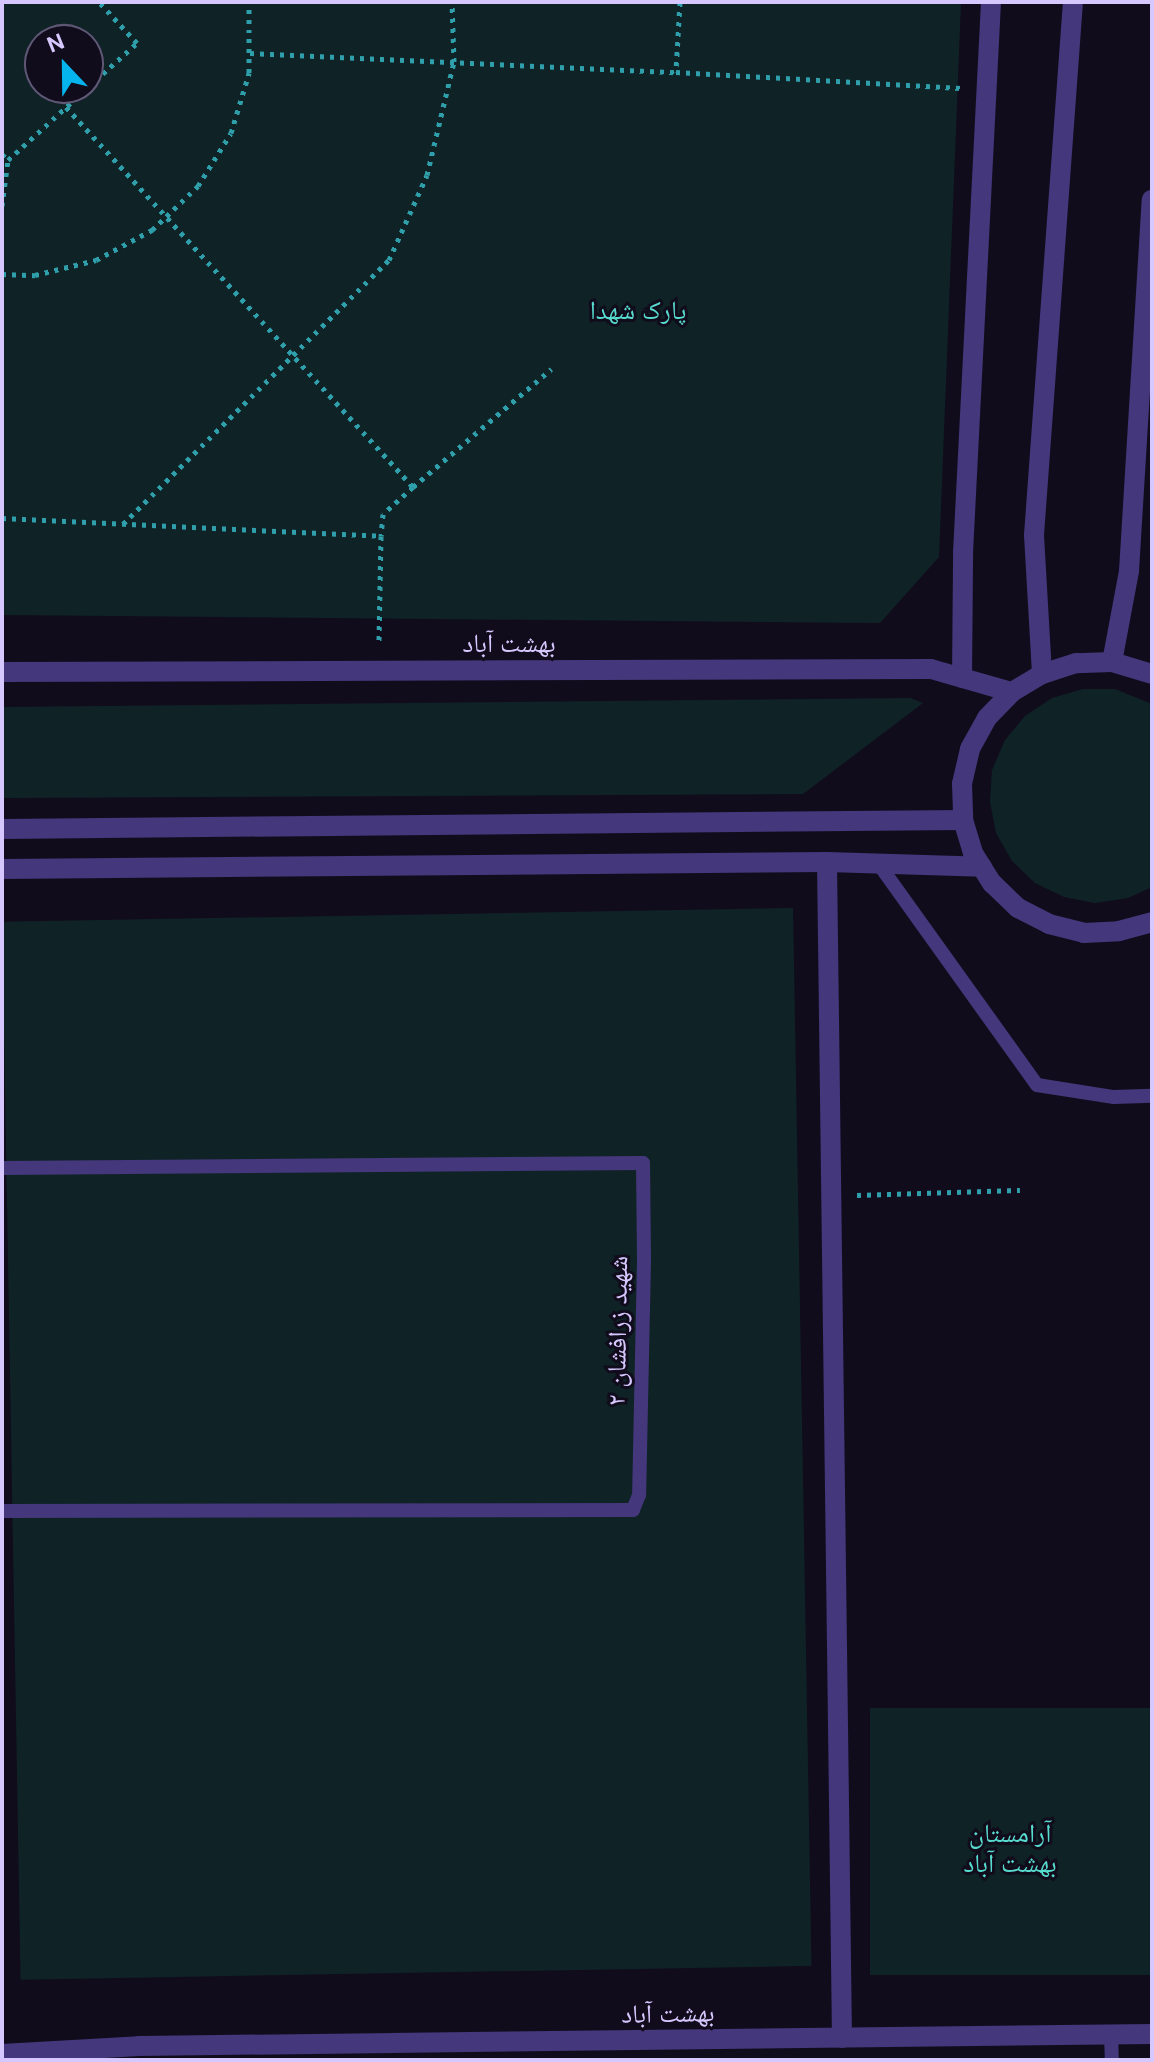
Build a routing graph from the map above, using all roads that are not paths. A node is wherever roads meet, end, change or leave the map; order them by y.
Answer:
1 (991, 2) edge
2 (1073, 2) edge
3 (1152, 200) edge
4 (1112, 662) junction
5 (2, 672) edge
6 (1042, 674) junction
7 (1152, 674) edge
8 (962, 678) junction
9 (1012, 692) junction
10 (963, 820) junction
11 (2, 829) edge
12 (827, 862) junction
13 (878, 863) junction
14 (982, 867) junction
15 (2, 869) edge
16 (1152, 922) edge
17 (1152, 1096) edge
18 (2, 1168) edge
19 (2, 1511) edge
20 (1152, 2034) edge
21 (1111, 2035) junction
22 (842, 2038) junction
23 (184, 2045) junction
24 (2, 2054) edge
25 (150, 2060) edge
26 (1112, 2060) edge

1 - 8 street
2 - 6 street
3 - 4 street
4 - 6 street
4 - 7 street
5 - 8 street, بهشت آباد
6 - 9 street
8 - 9 street, بهشت آباد
9 - 10 street
10 - 11 street
10 - 14 street
12 - 13 street
12 - 15 street
12 - 22 street
13 - 14 street
13 - 17 lane
14 - 16 street
18 - 19 lane, شهید زرافشان ۲
20 - 21 street, بهشت آباد
21 - 22 street, بهشت آباد
21 - 26 lane
22 - 23 street, بهشت آباد
23 - 24 street, بهشت آباد
23 - 25 street, بهشت آباد

